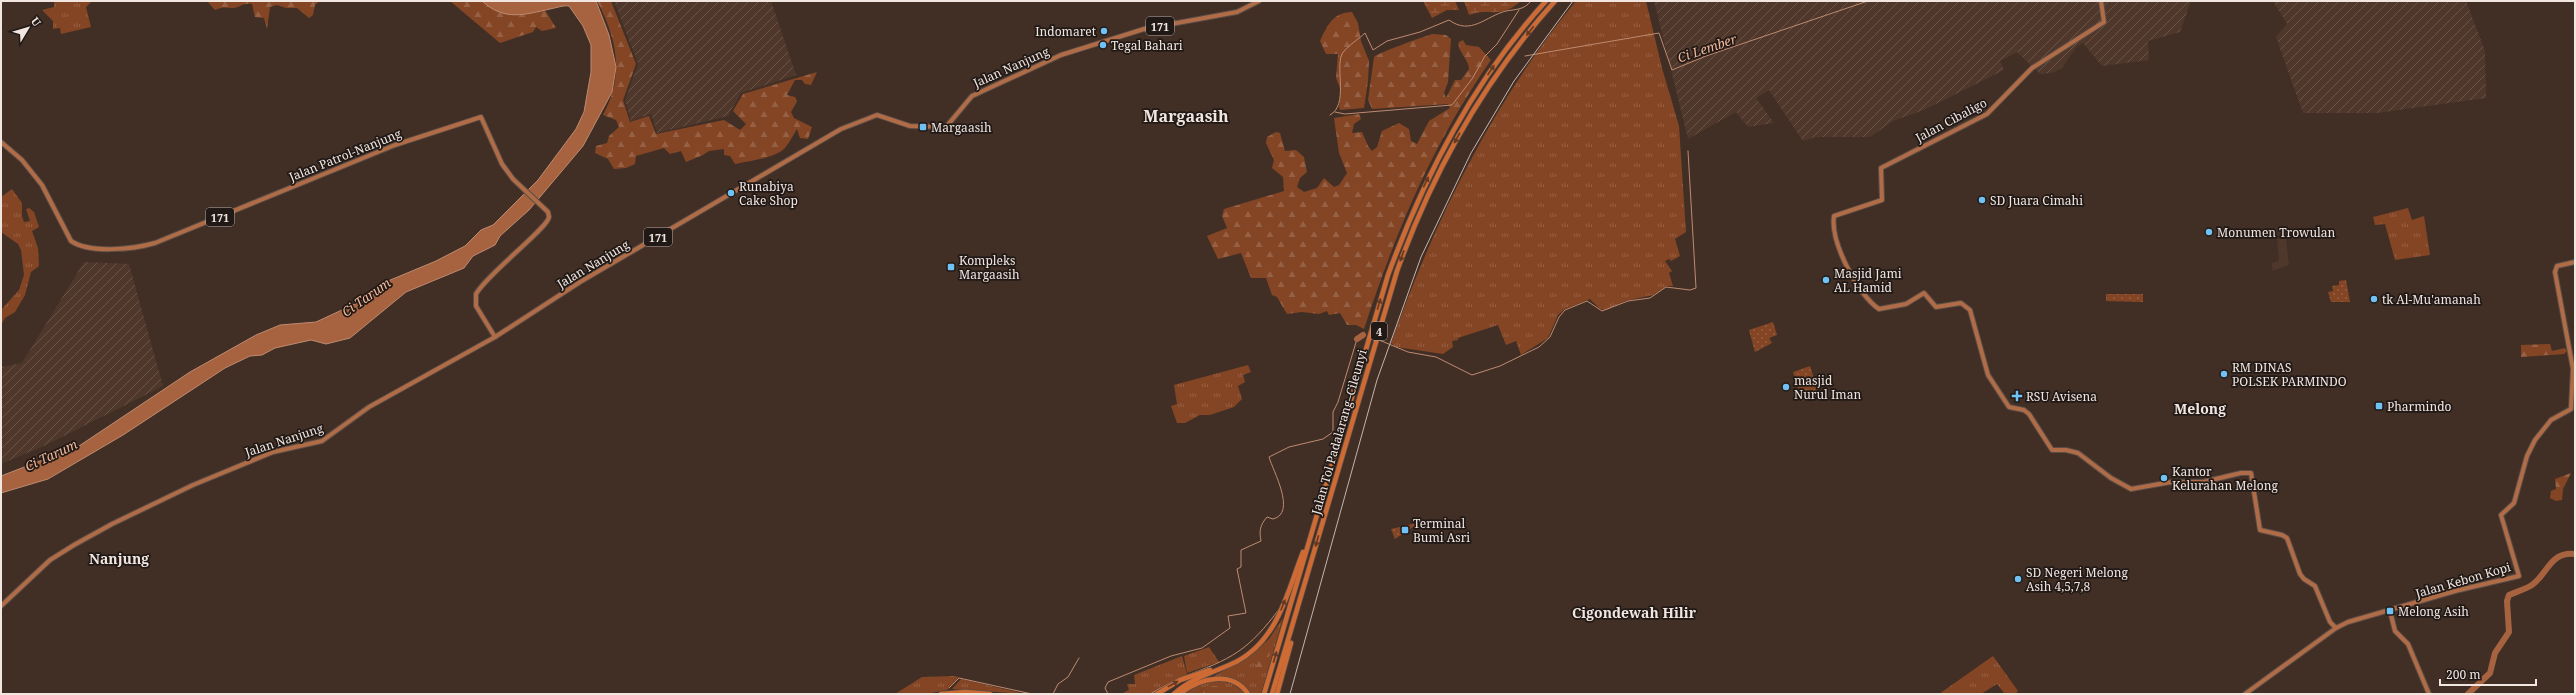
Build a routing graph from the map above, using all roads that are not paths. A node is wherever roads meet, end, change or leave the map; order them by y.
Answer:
1 (1260, 1) edge
2 (1546, 1) edge
3 (1555, 1) edge
4 (2101, 1) edge
5 (1, 142) edge
6 (2575, 262) edge
7 (495, 337) junction
8 (1312, 530) junction
9 (1303, 593) junction
10 (1, 606) edge
11 (2390, 611) junction
12 (2336, 628) junction
13 (1231, 664) junction
14 (941, 694) edge
15 (990, 694) edge
16 (1157, 694) edge
17 (1174, 694) edge
18 (1180, 694) edge
19 (1248, 694) edge
20 (1264, 694) edge
21 (1272, 694) edge
22 (1277, 694) edge
23 (2245, 694) edge
24 (2429, 694) edge

1 - 7 main road, Jalan Nanjung / 171
8 -> 2 highway, Jalan Tol Padalarang–Cileunyi / 4
3 -> 9 highway, Jalan Tol Padalarang–Cileunyi / 4
4 - 12 main road, Jalan Cibaligo
5 - 7 main road, Jalan Patrol-Nanjung / 171
6 - 11 main road, Jalan Kebon Kopi
7 - 10 main road, Jalan Nanjung / 171
13 -> 8 highway
20 -> 8 highway, Jalan Tol Padalarang–Cileunyi / 4
9 - 21 highway, Jalan Tol Padalarang–Cileunyi / 4
9 - 22 highway
11 - 12 main road
11 - 24 main road
12 - 23 main road
16 -> 13 highway
13 - 17 highway
14 - 15 highway
18 - 19 highway

